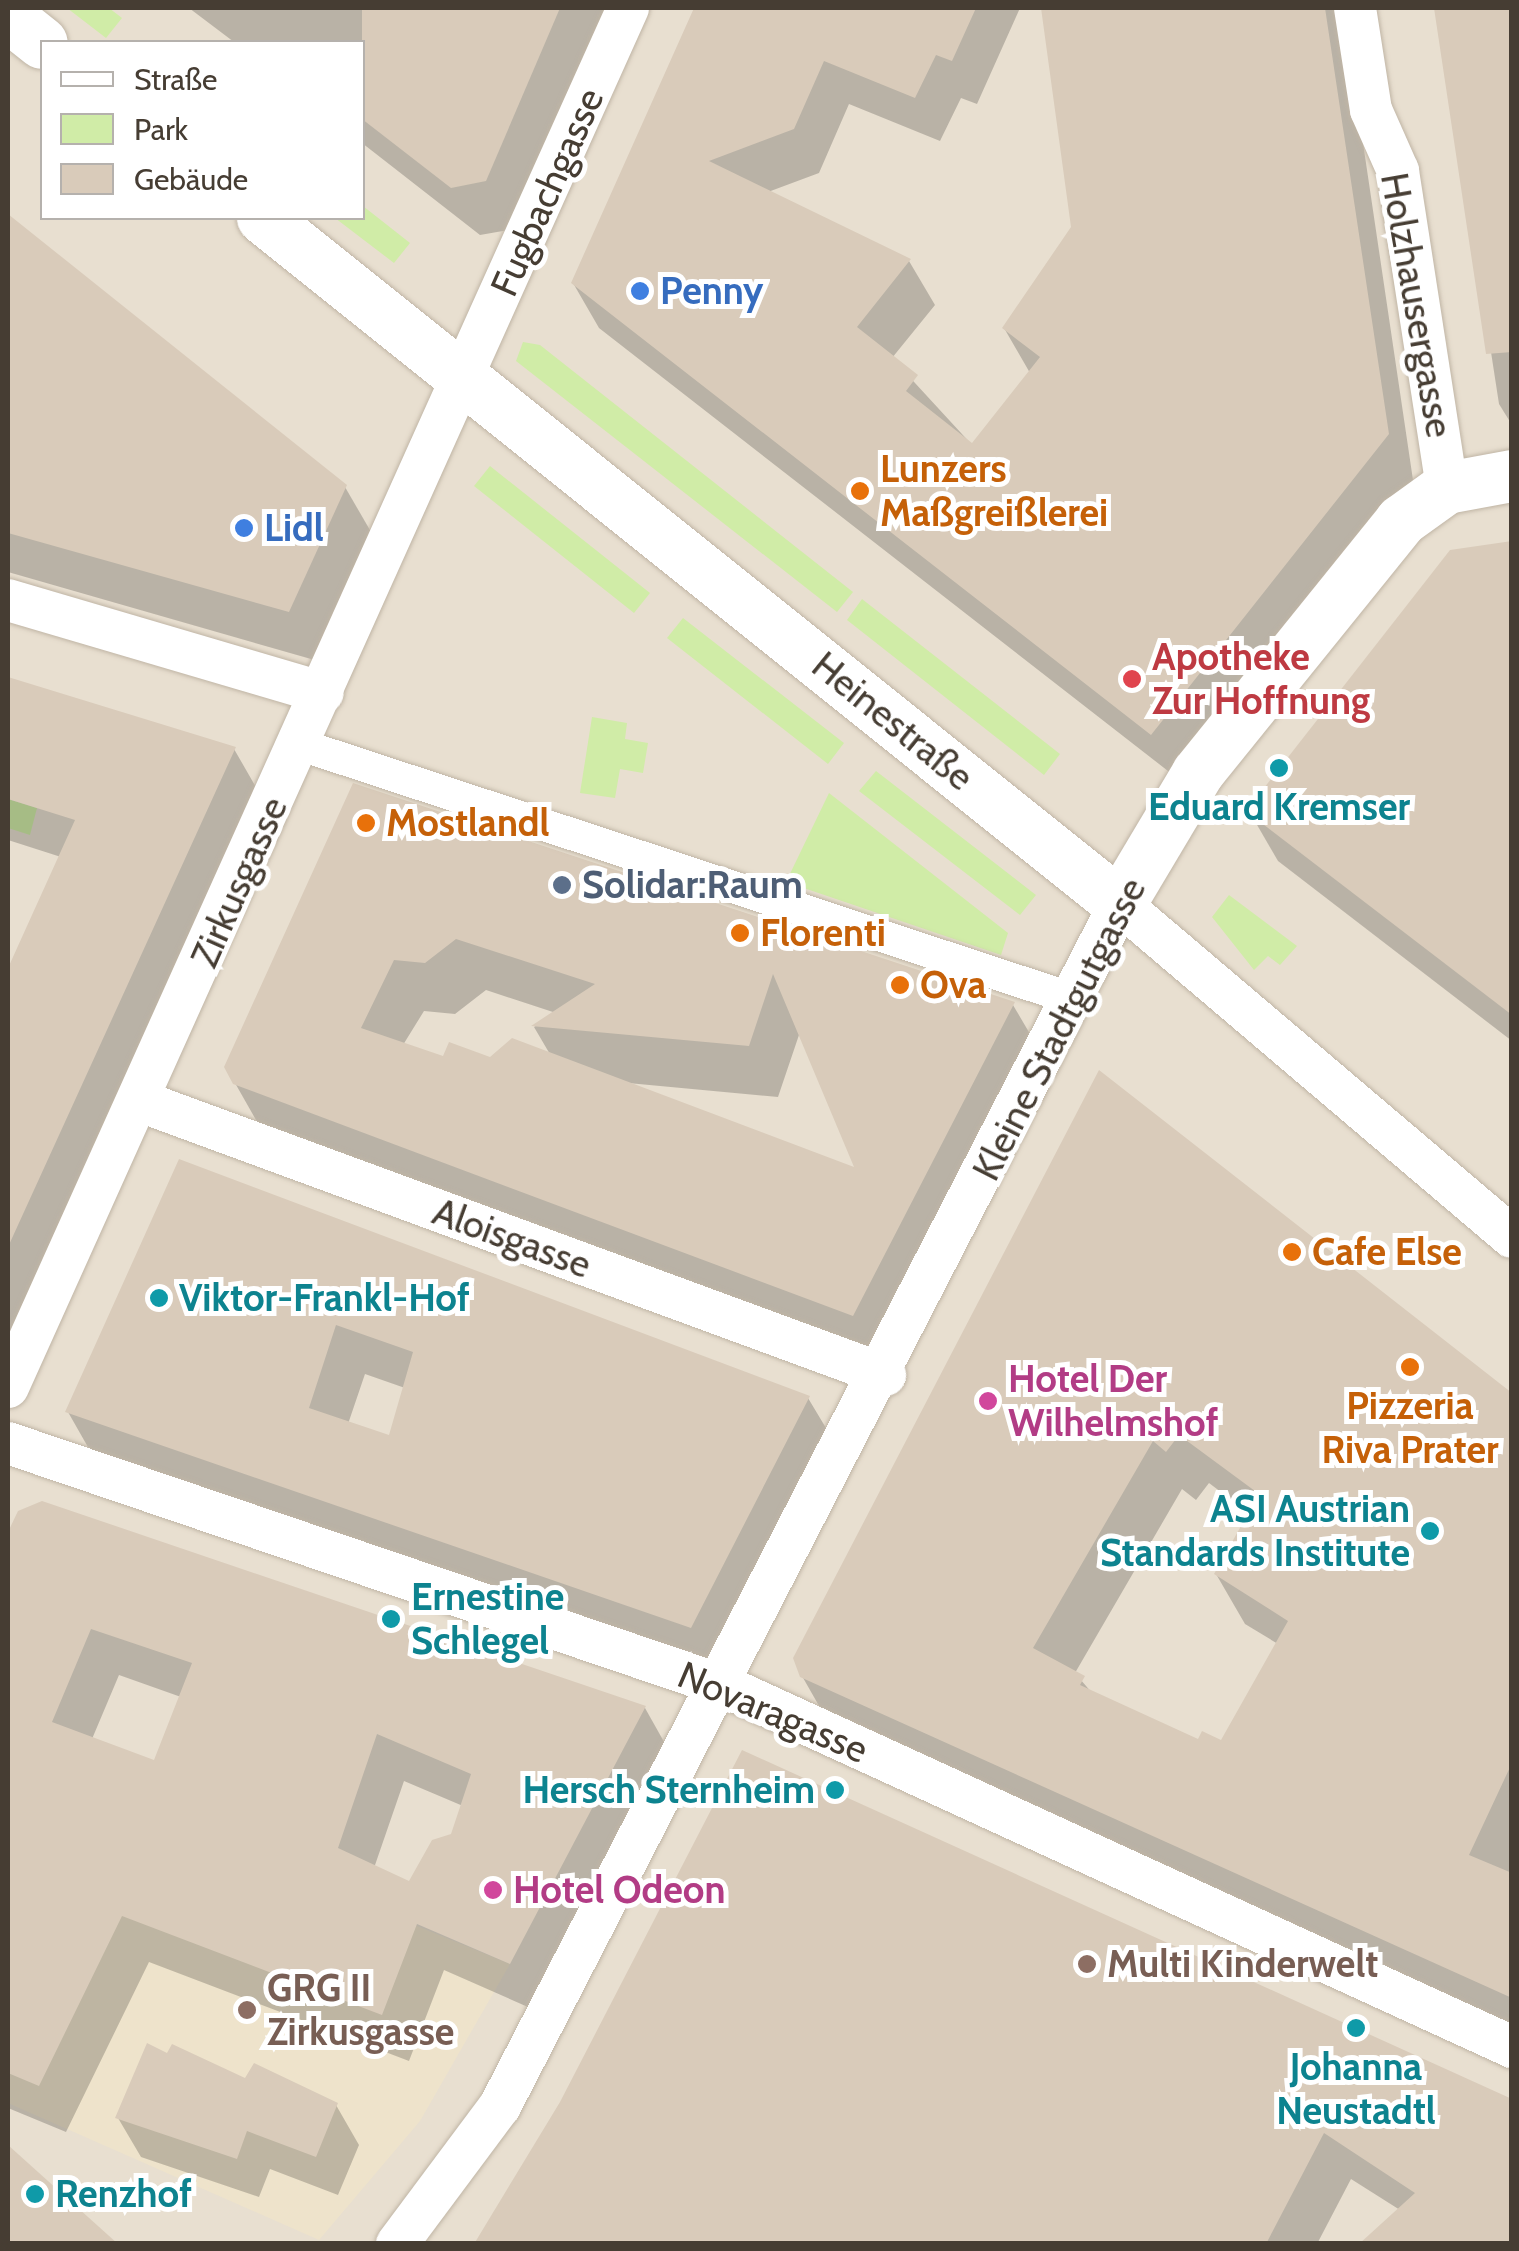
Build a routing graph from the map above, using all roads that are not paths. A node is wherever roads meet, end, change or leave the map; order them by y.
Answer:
1 (628, 8) edge
2 (1354, 8) edge
3 (8, 16) edge
4 (40, 41) edge
5 (266, 220) edge
6 (466, 376) junction
7 (1512, 476) edge
8 (1448, 488) junction
9 (8, 600) edge
10 (323, 694) junction
11 (301, 745) junction
12 (1120, 904) junction
13 (1073, 999) junction
14 (140, 1101) junction
15 (1512, 1237) edge
16 (885, 1375) junction
17 (8, 1386) edge
18 (8, 1443) edge
19 (724, 1686) junction
20 (1512, 2047) edge
21 (397, 2244) edge

1 - 6 street, Fugbachgasse
2 - 8 street, Holzhausergasse
3 - 4 street
5 - 6 street, Heinestraße
6 - 10 street, Zirkusgasse
6 - 12 street, Heinestraße
7 - 8 street, Kleine Stadtgutgasse
8 - 12 street, Kleine Stadtgutgasse
9 - 10 street
10 - 11 street, Zirkusgasse
11 - 13 street
11 - 14 street, Zirkusgasse
12 - 13 street, Kleine Stadtgutgasse
12 - 15 street, Heinestraße
13 - 16 street, Kleine Stadtgutgasse
14 - 16 street, Aloisgasse
14 - 17 street, Zirkusgasse
16 - 19 street, Kleine Stadtgutgasse
18 - 19 street, Novaragasse
19 - 20 street, Novaragasse
19 - 21 street, Kleine Stadtgutgasse

